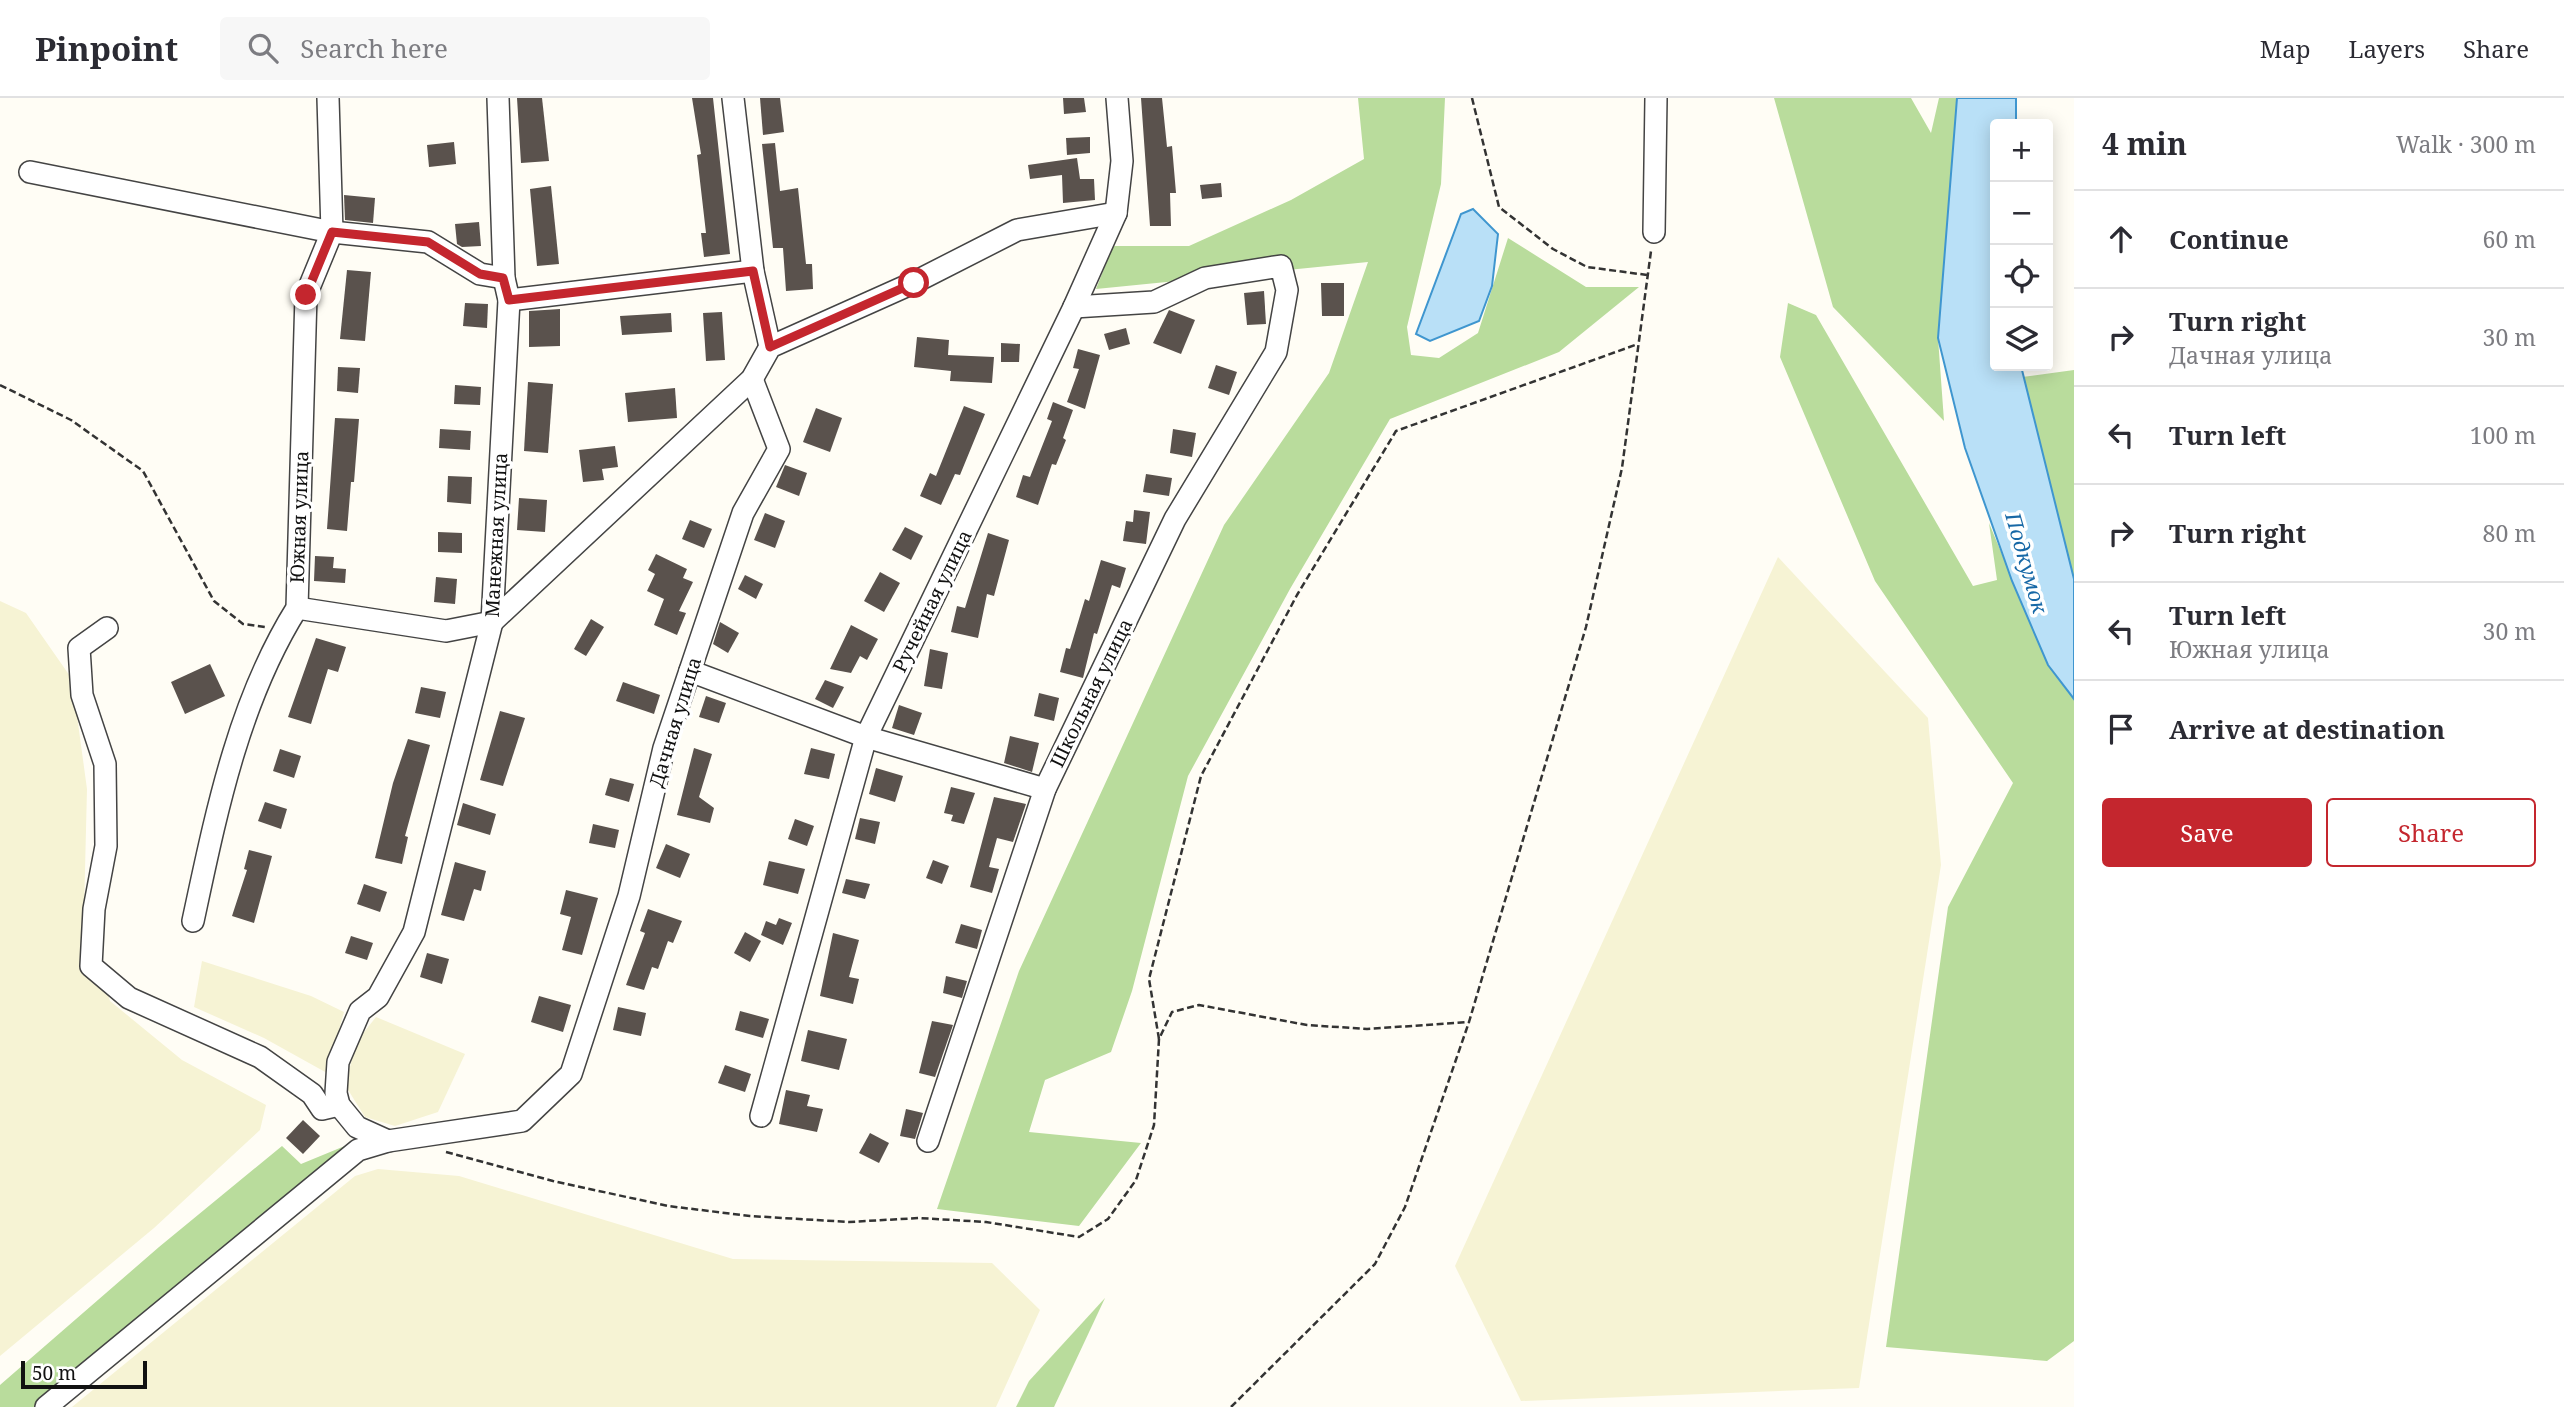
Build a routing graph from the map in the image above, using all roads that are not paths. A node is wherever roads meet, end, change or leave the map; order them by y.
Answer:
1 (328, 98) edge
2 (498, 98) edge
3 (733, 98) edge
4 (1117, 98) edge
5 (1656, 98) edge
6 (30, 172) dead end
7 (1116, 213) junction
8 (332, 232) junction
9 (1654, 232) road end
10 (753, 271) junction
11 (503, 278) junction
12 (509, 300) junction
13 (1074, 307) junction
14 (770, 347) junction
15 (752, 379) junction
16 (297, 608) junction
17 (492, 622) junction
18 (107, 628) dead end
19 (690, 671) junction
20 (866, 737) junction
21 (1045, 789) junction
22 (193, 921) dead end
23 (339, 1105) junction
24 (761, 1116) dead end
25 (388, 1141) junction
26 (928, 1141) dead end
27 (46, 1407) edge

1 - 8 street, Южная улица
2 - 11 street, Манежная улица
3 - 10 street
4 - 7 street, Ручейная улица
5 - 9 street
6 - 8 street
7 - 13 street, Ручейная улица
7 - 14 street
8 - 11 street
8 - 16 street, Южная улица
10 - 12 street
10 - 14 street
11 - 12 street, Манежная улица
12 - 17 street, Манежная улица
13 - 20 street, Ручейная улица
13 - 21 street, Школьная улица
14 - 15 street
15 - 17 street
15 - 19 street, Дачная улица
16 - 17 street
16 - 22 street, Южная улица
17 - 23 street, Манежная улица
18 - 23 street
19 - 20 street
19 - 25 street, Дачная улица
20 - 21 street
20 - 24 street, Ручейная улица
21 - 26 street, Школьная улица
23 - 25 street
25 - 27 street

